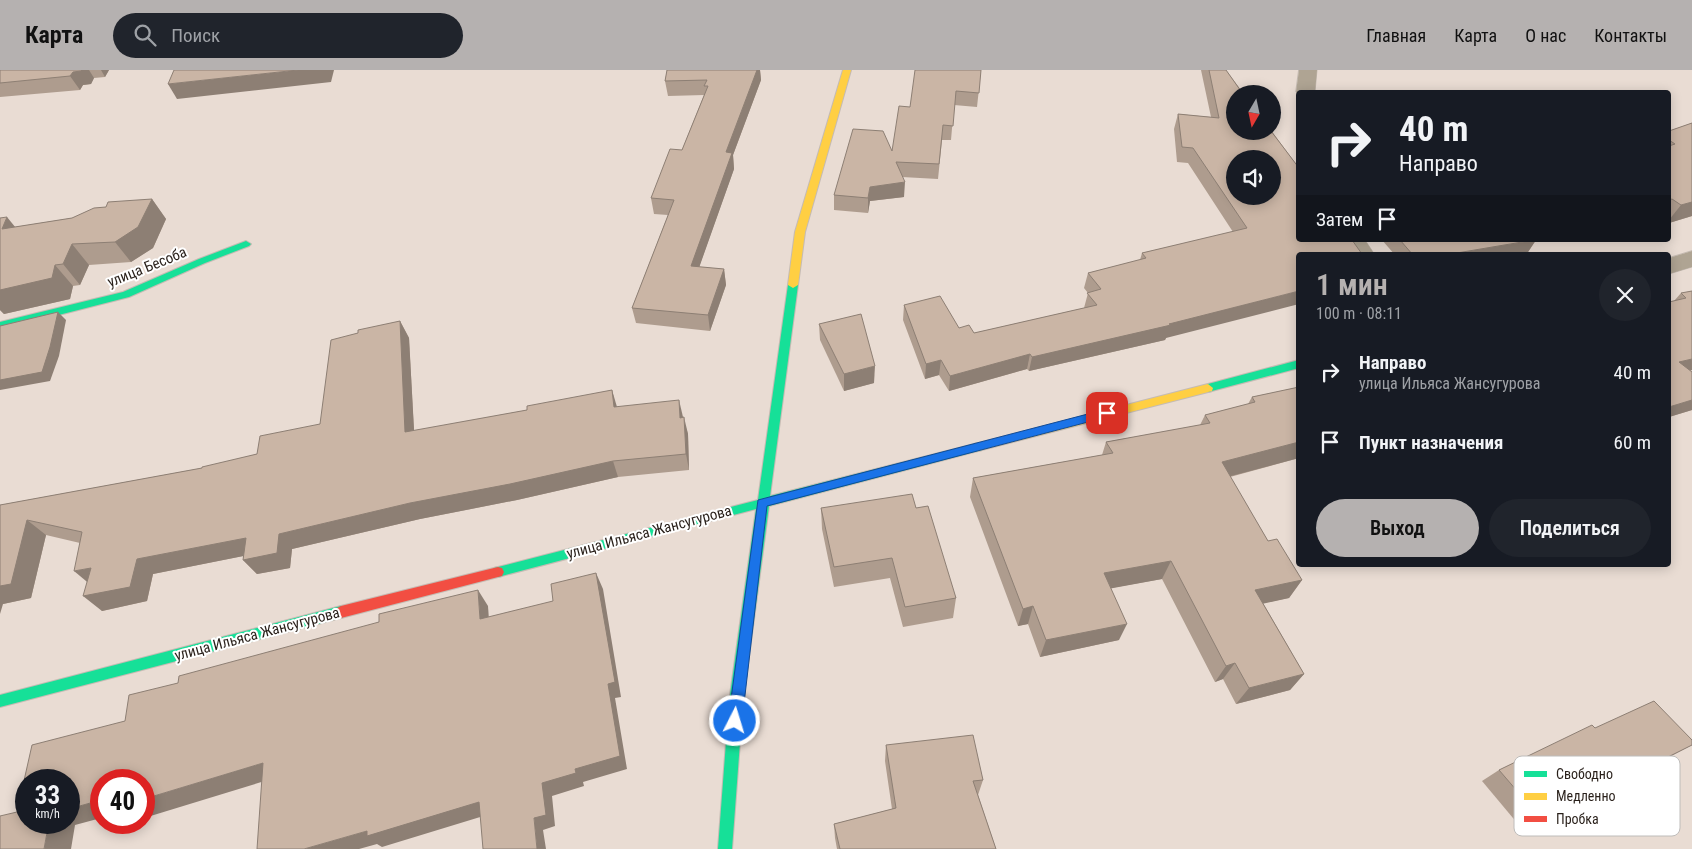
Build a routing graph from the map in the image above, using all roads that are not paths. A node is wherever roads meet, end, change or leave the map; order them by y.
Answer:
1 (847, 70) edge
2 (1308, 70) edge
3 (1306, 90) edge
4 (246, 244) dead end
5 (1692, 259) edge
6 (1671, 265) edge
7 (0, 326) edge
8 (1296, 365) edge
9 (762, 503) junction
10 (0, 701) edge
11 (725, 849) edge

1 - 9 street
2 - 3 street
4 - 7 street, улица Бесоба
5 - 6 street
8 - 9 street, улица Ильяса Жансугурова
9 - 10 street, улица Ильяса Жансугурова
9 - 11 street

